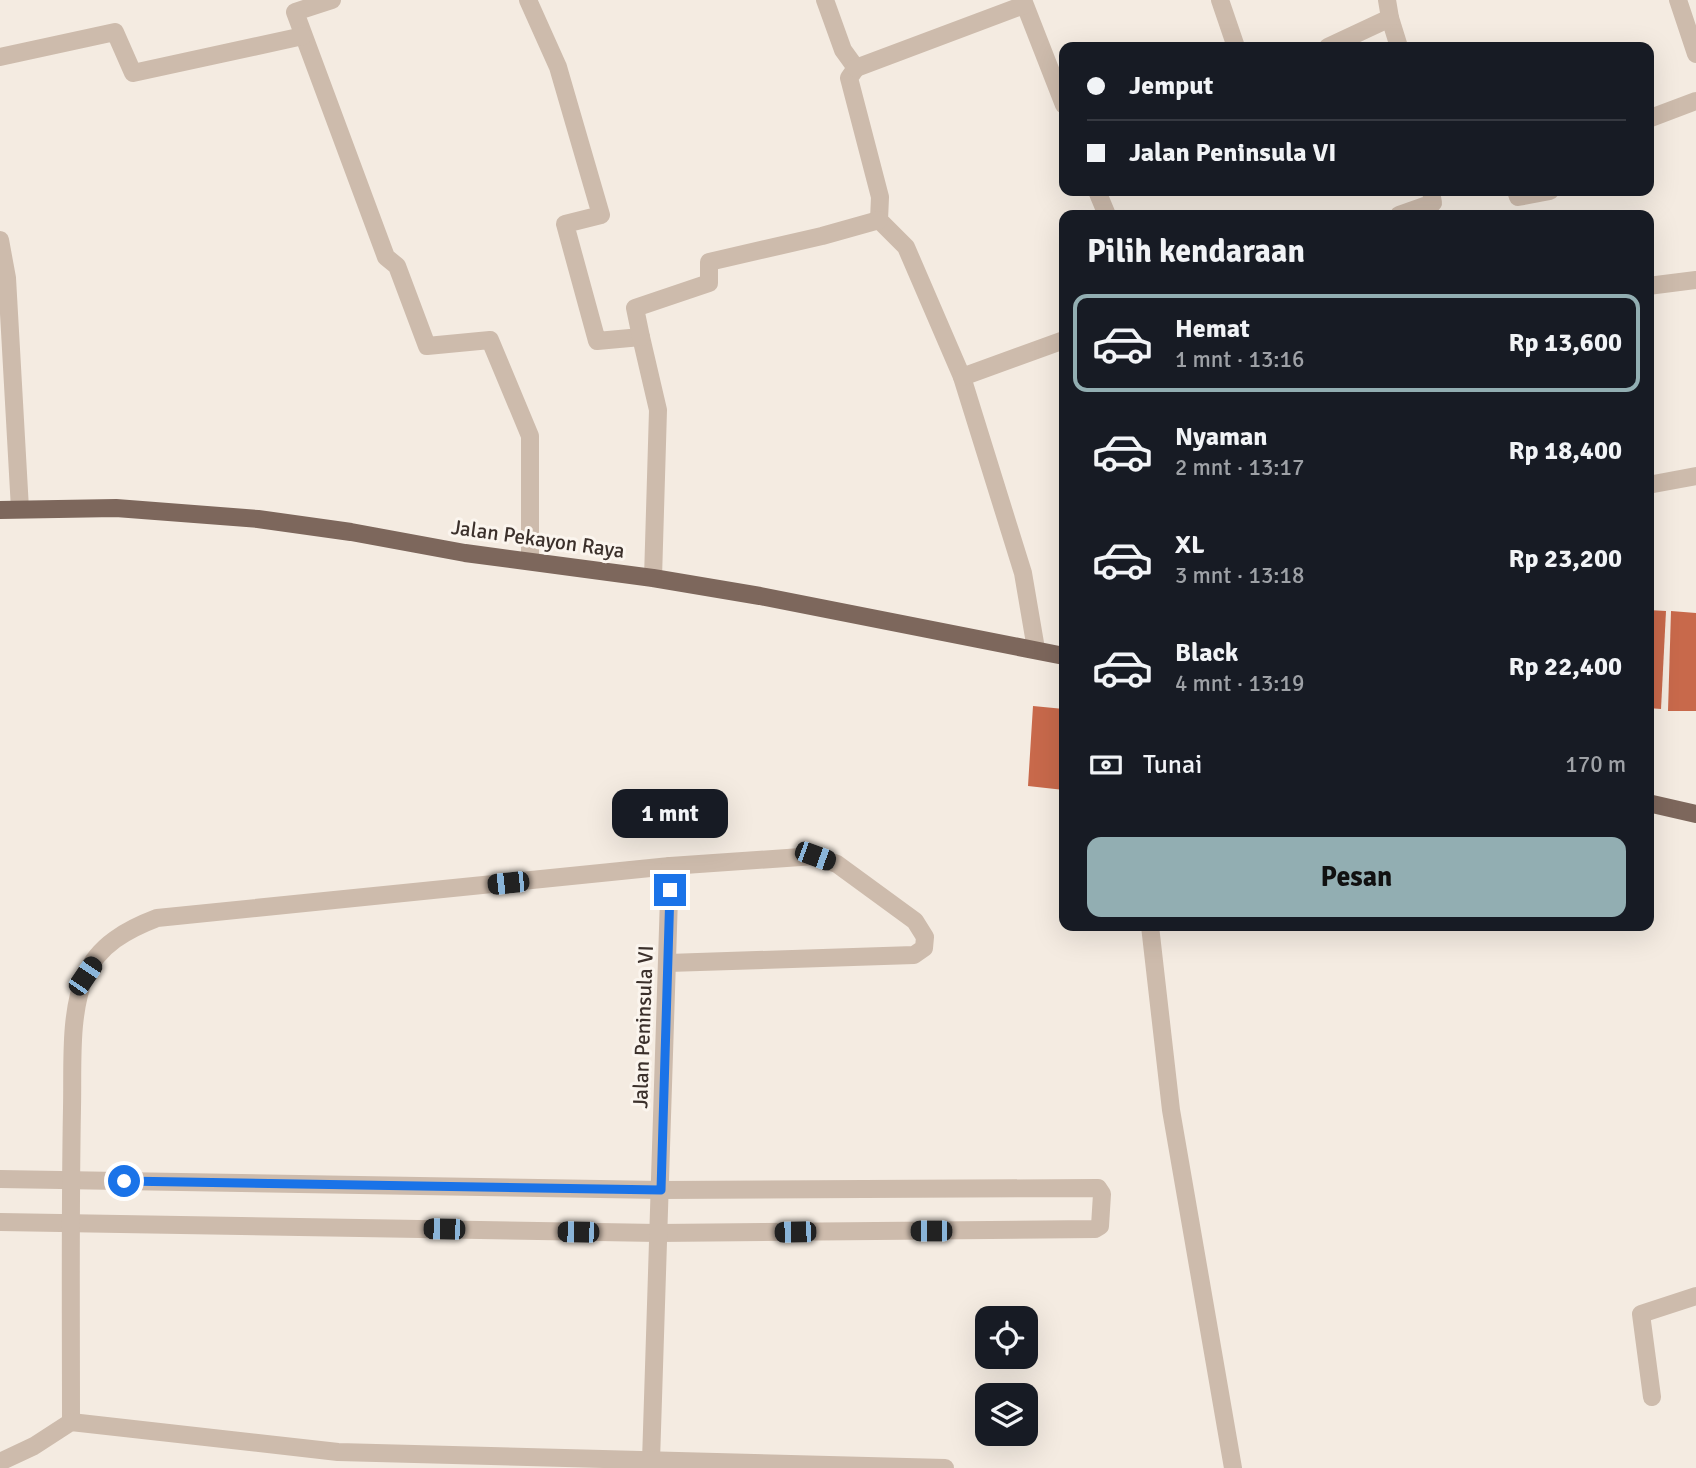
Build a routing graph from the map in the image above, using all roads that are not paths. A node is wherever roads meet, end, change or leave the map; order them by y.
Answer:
1 (332, 0) edge
2 (528, 0) edge
3 (825, 0) edge
4 (1220, 0) edge
5 (1387, 0) edge
6 (1678, 0) edge
7 (1024, 2) edge
8 (1390, 18) junction
9 (303, 36) junction
10 (1234, 42) edge
11 (1339, 42) edge
12 (1397, 42) edge
13 (1696, 54) edge
14 (0, 57) edge
15 (856, 68) junction
16 (1059, 92) edge
17 (1696, 101) edge
18 (1654, 117) edge
19 (1432, 197) edge
20 (1408, 210) edge
21 (879, 220) junction
22 (0, 240) edge
23 (1696, 280) edge
24 (1654, 285) edge
25 (641, 337) junction
26 (1059, 342) edge
27 (962, 377) junction
28 (1696, 476) edge
29 (1654, 484) edge
30 (20, 509) junction
31 (0, 510) edge
32 (530, 561) junction
33 (653, 578) junction
34 (1036, 649) junction
35 (1059, 655) edge
36 (1654, 804) edge
37 (1696, 814) edge
38 (670, 866) junction
39 (1151, 931) edge
40 (668, 963) junction
41 (0, 1179) edge
42 (71, 1180) junction
43 (661, 1190) junction
44 (0, 1222) edge
45 (70, 1223) junction
46 (658, 1233) junction
47 (1696, 1296) edge
48 (1652, 1397) dead end
49 (71, 1422) junction
50 (338, 1452) junction
51 (652, 1461) junction
52 (0, 1462) edge
53 (357, 1468) edge
54 (945, 1468) edge
55 (1233, 1468) edge

1 - 9 street
2 - 25 street
3 - 15 street
4 - 10 street
5 - 8 street
6 - 13 street
7 - 15 street
7 - 16 street
8 - 11 street
8 - 12 street
9 - 14 street
9 - 32 street
15 - 21 street
17 - 18 street
19 - 20 street
21 - 25 street
21 - 27 street
22 - 30 street
23 - 24 street
25 - 33 street
26 - 27 street
27 - 34 street
28 - 29 street
30 - 31 main road, Jalan Pekayon Raya
30 - 32 main road, Jalan Pekayon Raya
32 - 33 main road, Jalan Pekayon Raya
33 - 34 main road, Jalan Pekayon Raya
34 - 35 main road, Jalan Pekayon Raya
36 - 37 main road
38 - 40 street, Jalan Peninsula VI
38 - 40 street
38 - 42 street
39 - 55 street
40 - 43 street, Jalan Peninsula VI
41 - 42 street
42 - 43 street
42 - 45 street
43 - 46 street, Jalan Peninsula VI
43 - 46 street
44 - 45 street
45 - 46 street
45 - 49 street
46 - 51 street, Jalan Peninsula VI
47 - 48 street
49 - 50 street
49 - 52 street
50 - 51 street
50 - 53 street
51 - 54 street

